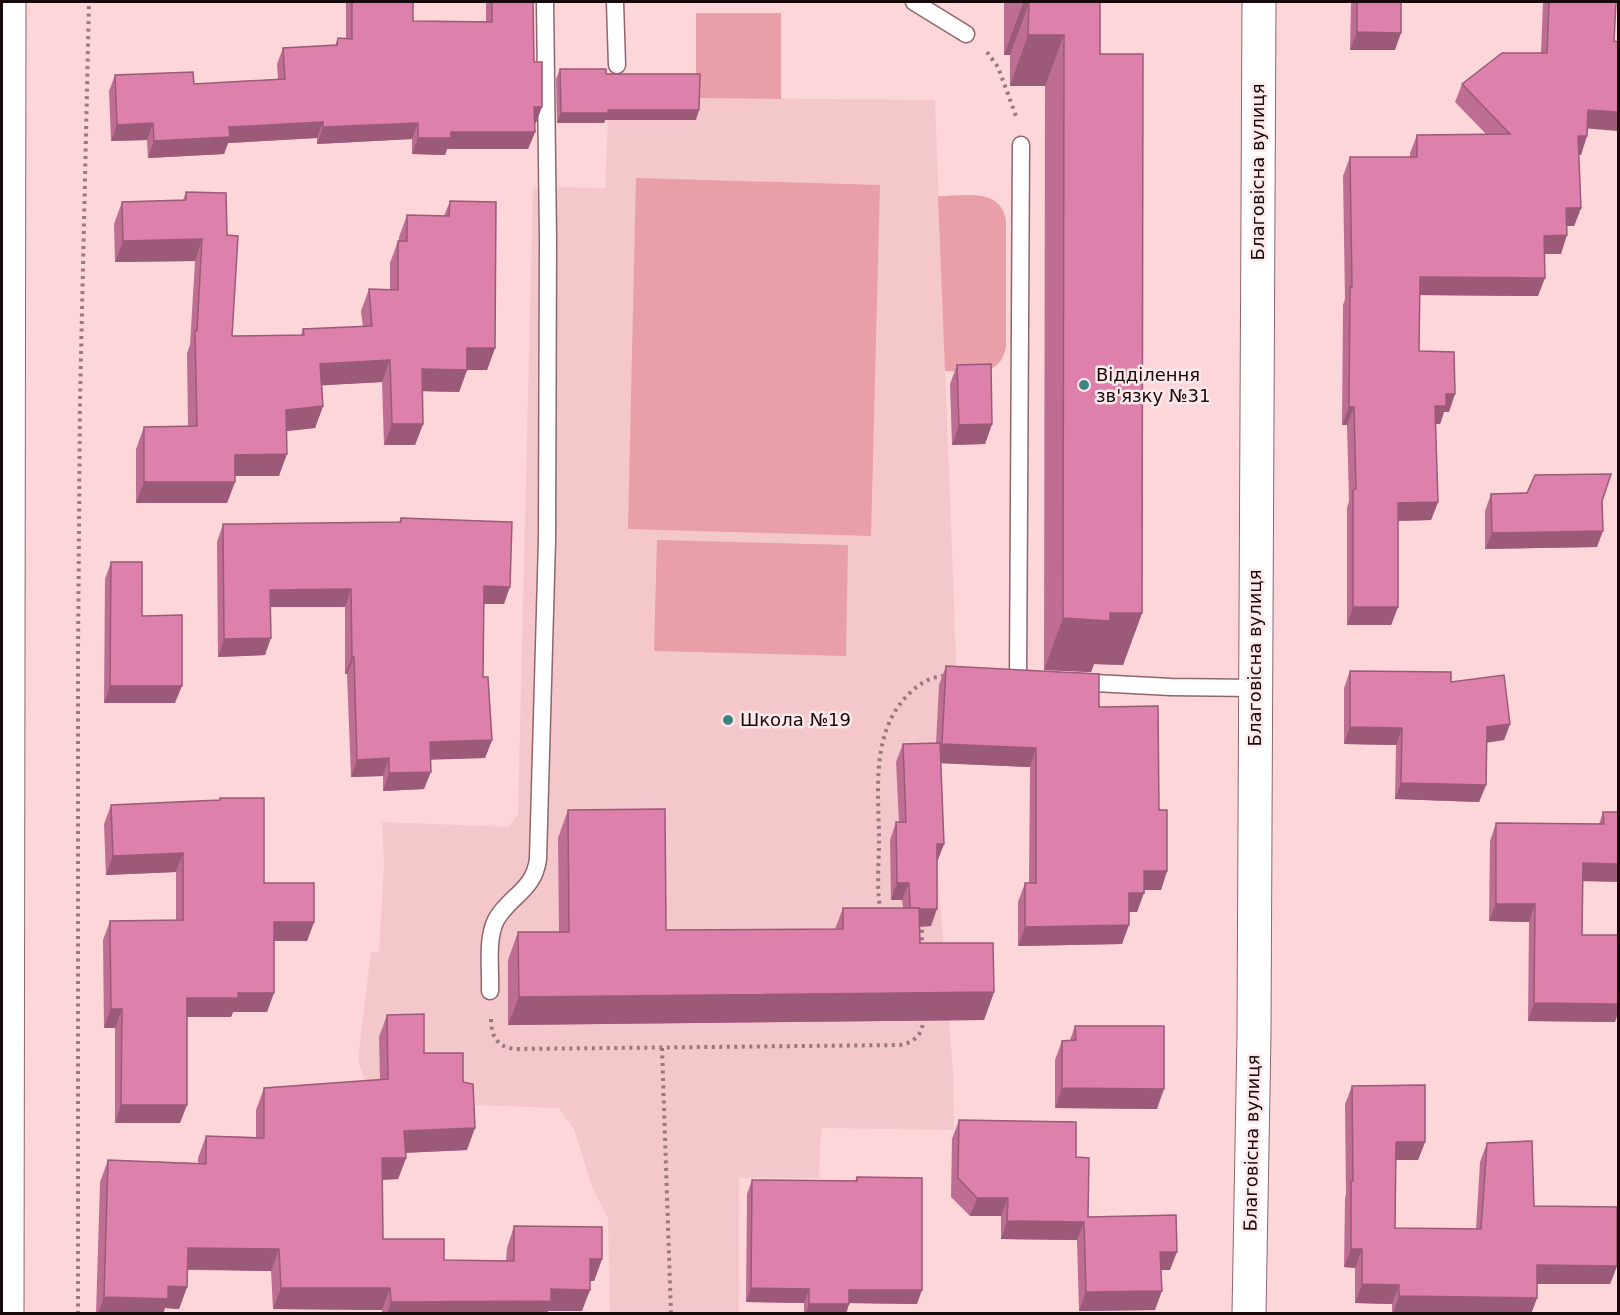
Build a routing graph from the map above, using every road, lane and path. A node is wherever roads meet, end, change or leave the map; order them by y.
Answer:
1 (9, 2) edge
2 (89, 2) edge
3 (544, 2) edge
4 (615, 2) edge
5 (914, 2) edge
6 (1259, 2) edge
7 (966, 34) joint
8 (617, 64) dead end
9 (1021, 145) joint
10 (949, 676) edge
11 (1255, 688) junction
12 (883, 915) edge
13 (915, 919) edge
14 (922, 953) edge
15 (490, 991) joint
16 (923, 1010) edge
17 (662, 1048) junction
18 (6, 1314) edge
19 (78, 1314) edge
20 (671, 1314) edge
21 (1249, 1314) edge

1 - 18 main road
2 - 19 path
3 - 15 lane
4 - 8 lane
5 - 7 lane
6 - 11 main road, Благовісна вулиця
7 - 9 path
9 - 11 lane
10 - 12 path
11 - 21 main road, Благовісна вулиця
13 - 14 path
15 - 17 path
16 - 17 path
17 - 20 path

